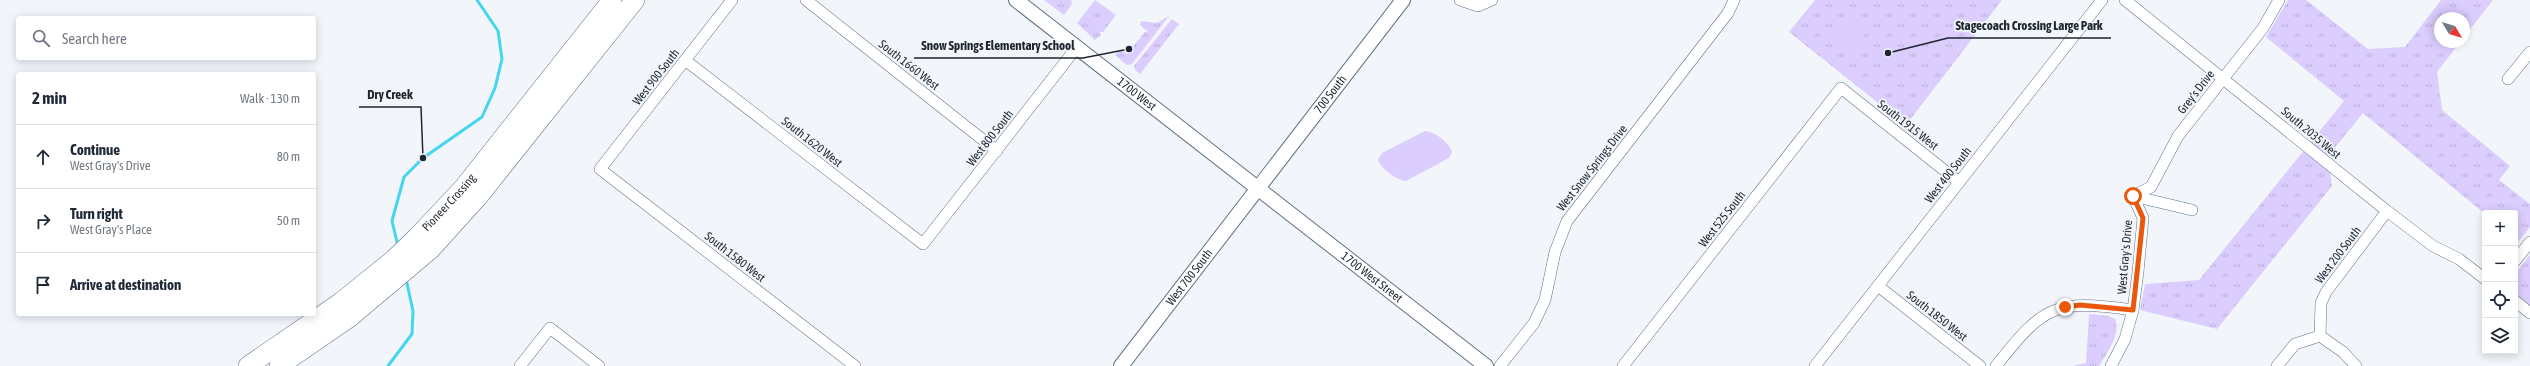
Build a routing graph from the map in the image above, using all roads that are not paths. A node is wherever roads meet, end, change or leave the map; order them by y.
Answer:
1 (612, 0) edge
2 (635, 0) edge
3 (732, 0) edge
4 (806, 0) edge
5 (1016, 0) edge
6 (1403, 0) edge
7 (1460, 0) edge
8 (1492, 0) edge
9 (1734, 0) edge
10 (2102, 0) edge
11 (2125, 0) edge
12 (2279, 0) edge
13 (1077, 47) junction
14 (2530, 52) edge
15 (685, 60) junction
16 (2224, 78) junction
17 (2508, 79) dead end
18 (1841, 88) joint
19 (997, 151) junction
20 (600, 169) joint
21 (1959, 182) junction
22 (1258, 188) junction
23 (2133, 196) junction
24 (2192, 210) dead end
25 (2387, 211) junction
26 (2530, 242) edge
27 (924, 244) joint
28 (2518, 257) edge
29 (403, 263) junction
30 (2482, 276) edge
31 (1878, 286) junction
32 (2518, 303) edge
33 (2133, 310) junction
34 (2530, 313) edge
35 (2320, 336) junction
36 (248, 366) edge
37 (279, 366) edge
38 (520, 366) edge
39 (599, 366) edge
40 (855, 366) edge
41 (1121, 366) edge
42 (1486, 366) edge
43 (1500, 366) edge
44 (1623, 366) edge
45 (1815, 366) edge
46 (1980, 366) edge
47 (1996, 366) edge
48 (2111, 366) edge
49 (2277, 366) edge
50 (2356, 366) edge

1 - 29 highway, Pioneer Crossing
2 - 29 highway, Pioneer Crossing
3 - 15 street, West 900 South
4 - 19 street, South 1660 West
5 - 13 street, 1700 West
6 - 22 street, 700 South
7 - 8 street
9 - 43 street, West Snow Springs Drive
10 - 21 street, West 400 South
11 - 16 street, South 2035 West
12 - 16 street, Grey's Drive
13 - 19 street, West 800 South
13 - 22 street, 1700 West
14 - 17 street
15 - 20 street, West 900 South
15 - 27 street, South 1620 West
16 - 23 street, Grey's Drive
16 - 25 street, South 2035 West
18 - 21 street, South 1915 West
18 - 44 street, West 525 South
19 - 27 street, West 800 South
20 - 40 street, South 1580 West
21 - 31 street, West 400 South
22 - 41 street, West 700 South
22 - 42 street, 1700 West Street
23 - 24 street
23 - 33 street, West Gray's Drive
25 - 30 street, South 2035 West
25 - 35 street, West 200 South
26 - 28 street
29 - 36 highway, Pioneer Crossing
29 - 37 highway, Pioneer Crossing
31 - 45 street, West 400 South
31 - 46 street, South 1850 West
32 - 34 street
33 - 47 street
33 - 48 street, West Gray's Drive
35 - 49 street
35 - 50 street
38 - 39 street

